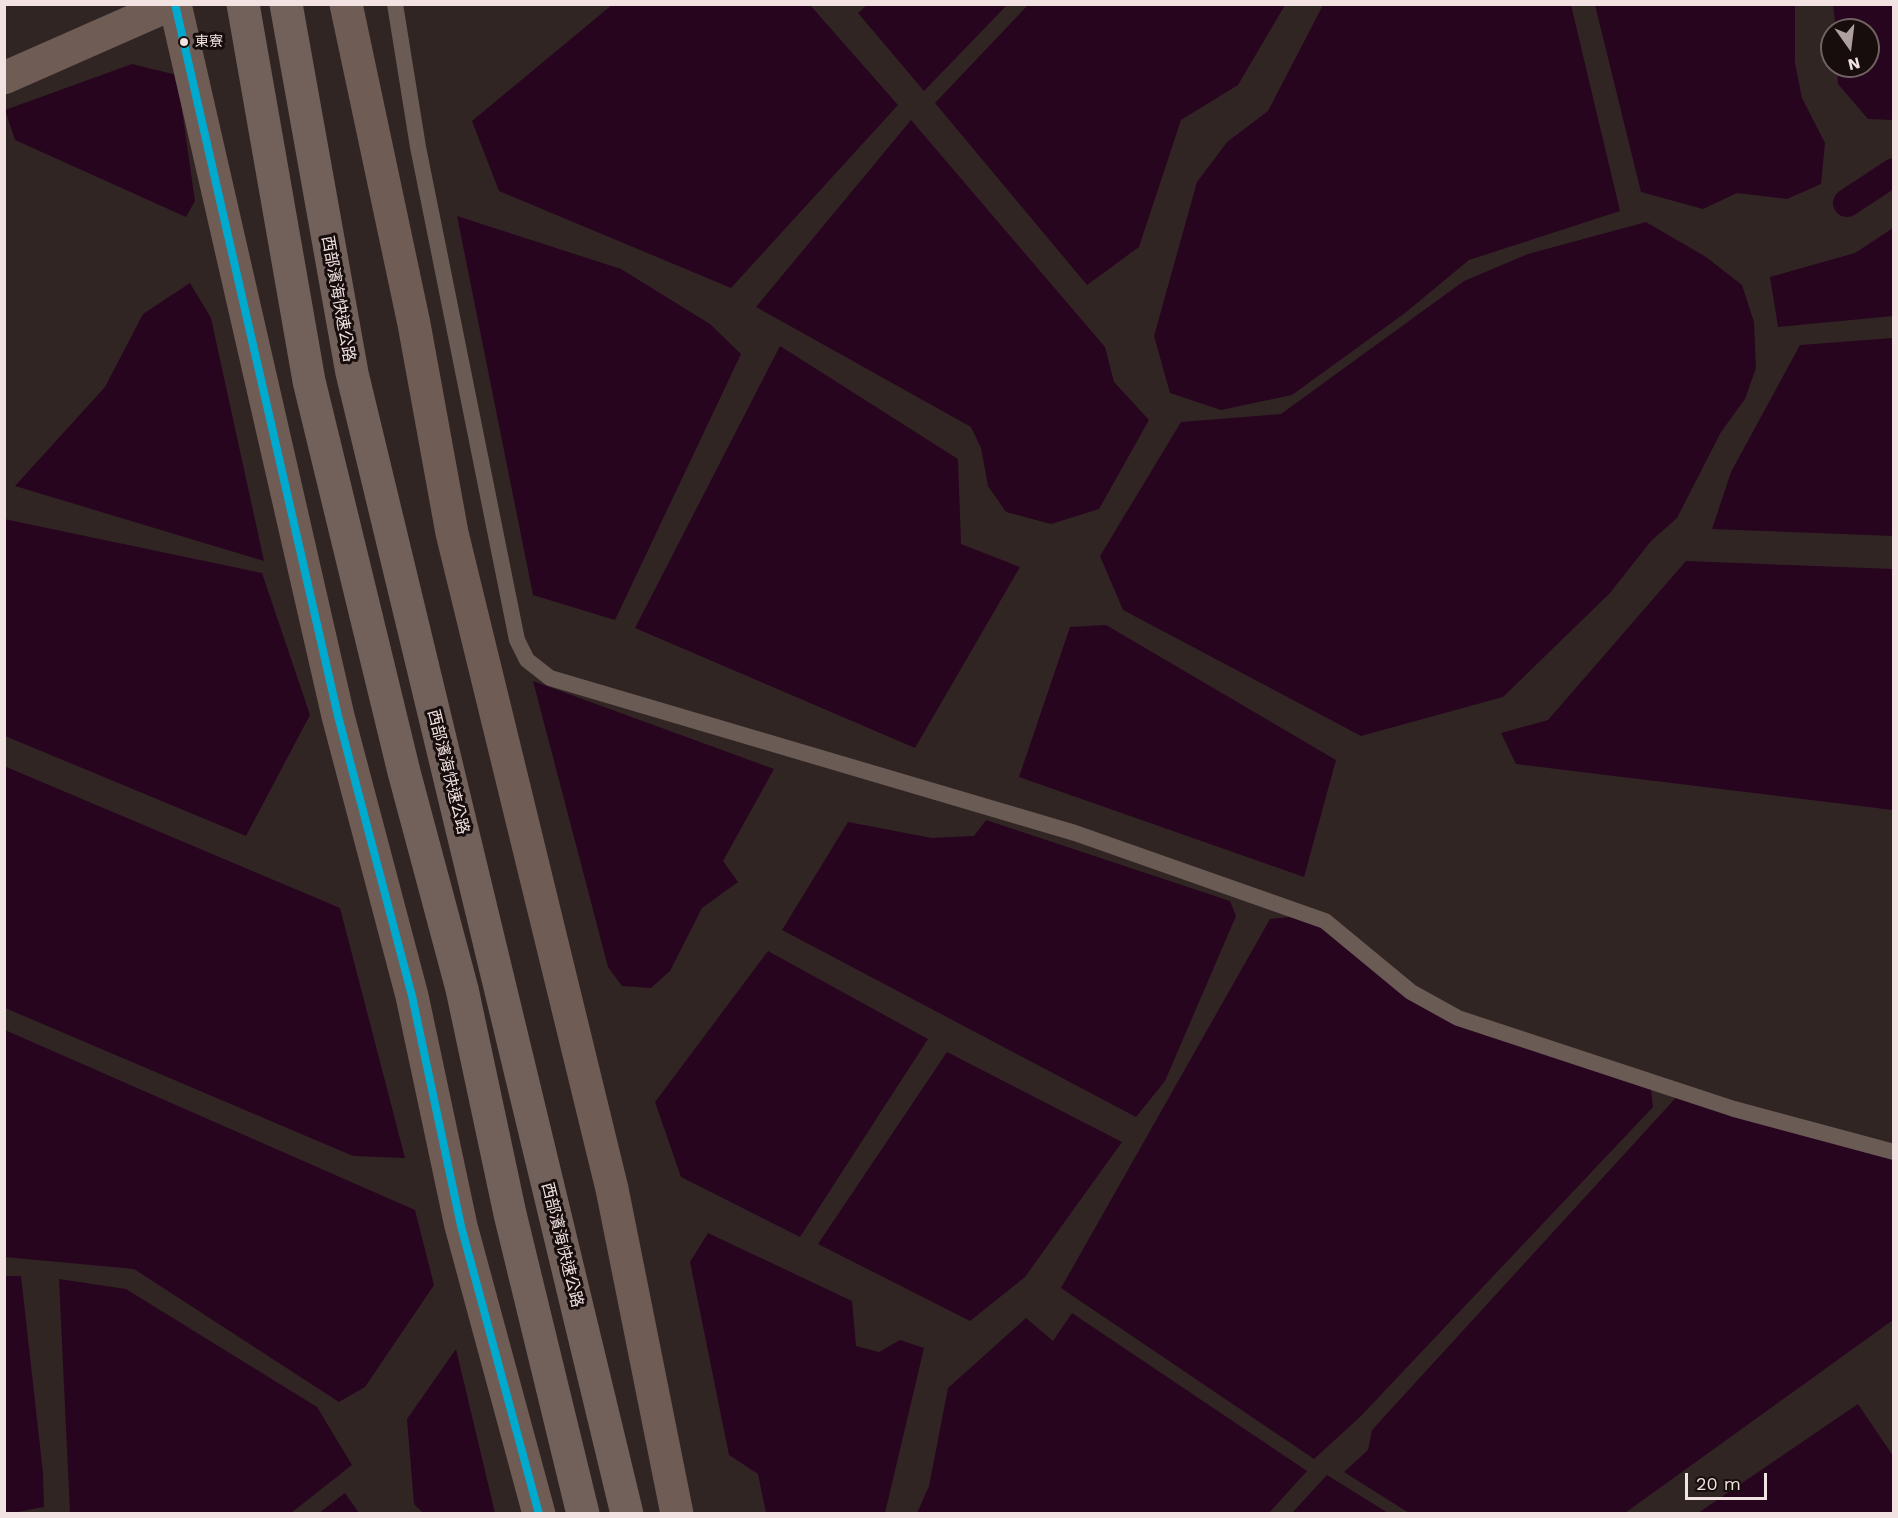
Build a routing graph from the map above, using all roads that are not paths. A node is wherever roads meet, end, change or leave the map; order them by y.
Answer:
1 (173, 4) edge
2 (346, 4) edge
3 (395, 4) edge
4 (287, 16) edge
5 (245, 19) edge
6 (4, 78) edge
7 (1893, 1152) edge
8 (539, 1514) edge
9 (583, 1514) edge
10 (627, 1514) edge
11 (677, 1514) edge

1 - 6 street
1 - 8 street
2 - 11 street
3 - 7 lane
4 - 10 highway, 西部濱海快速公路
5 - 9 highway

